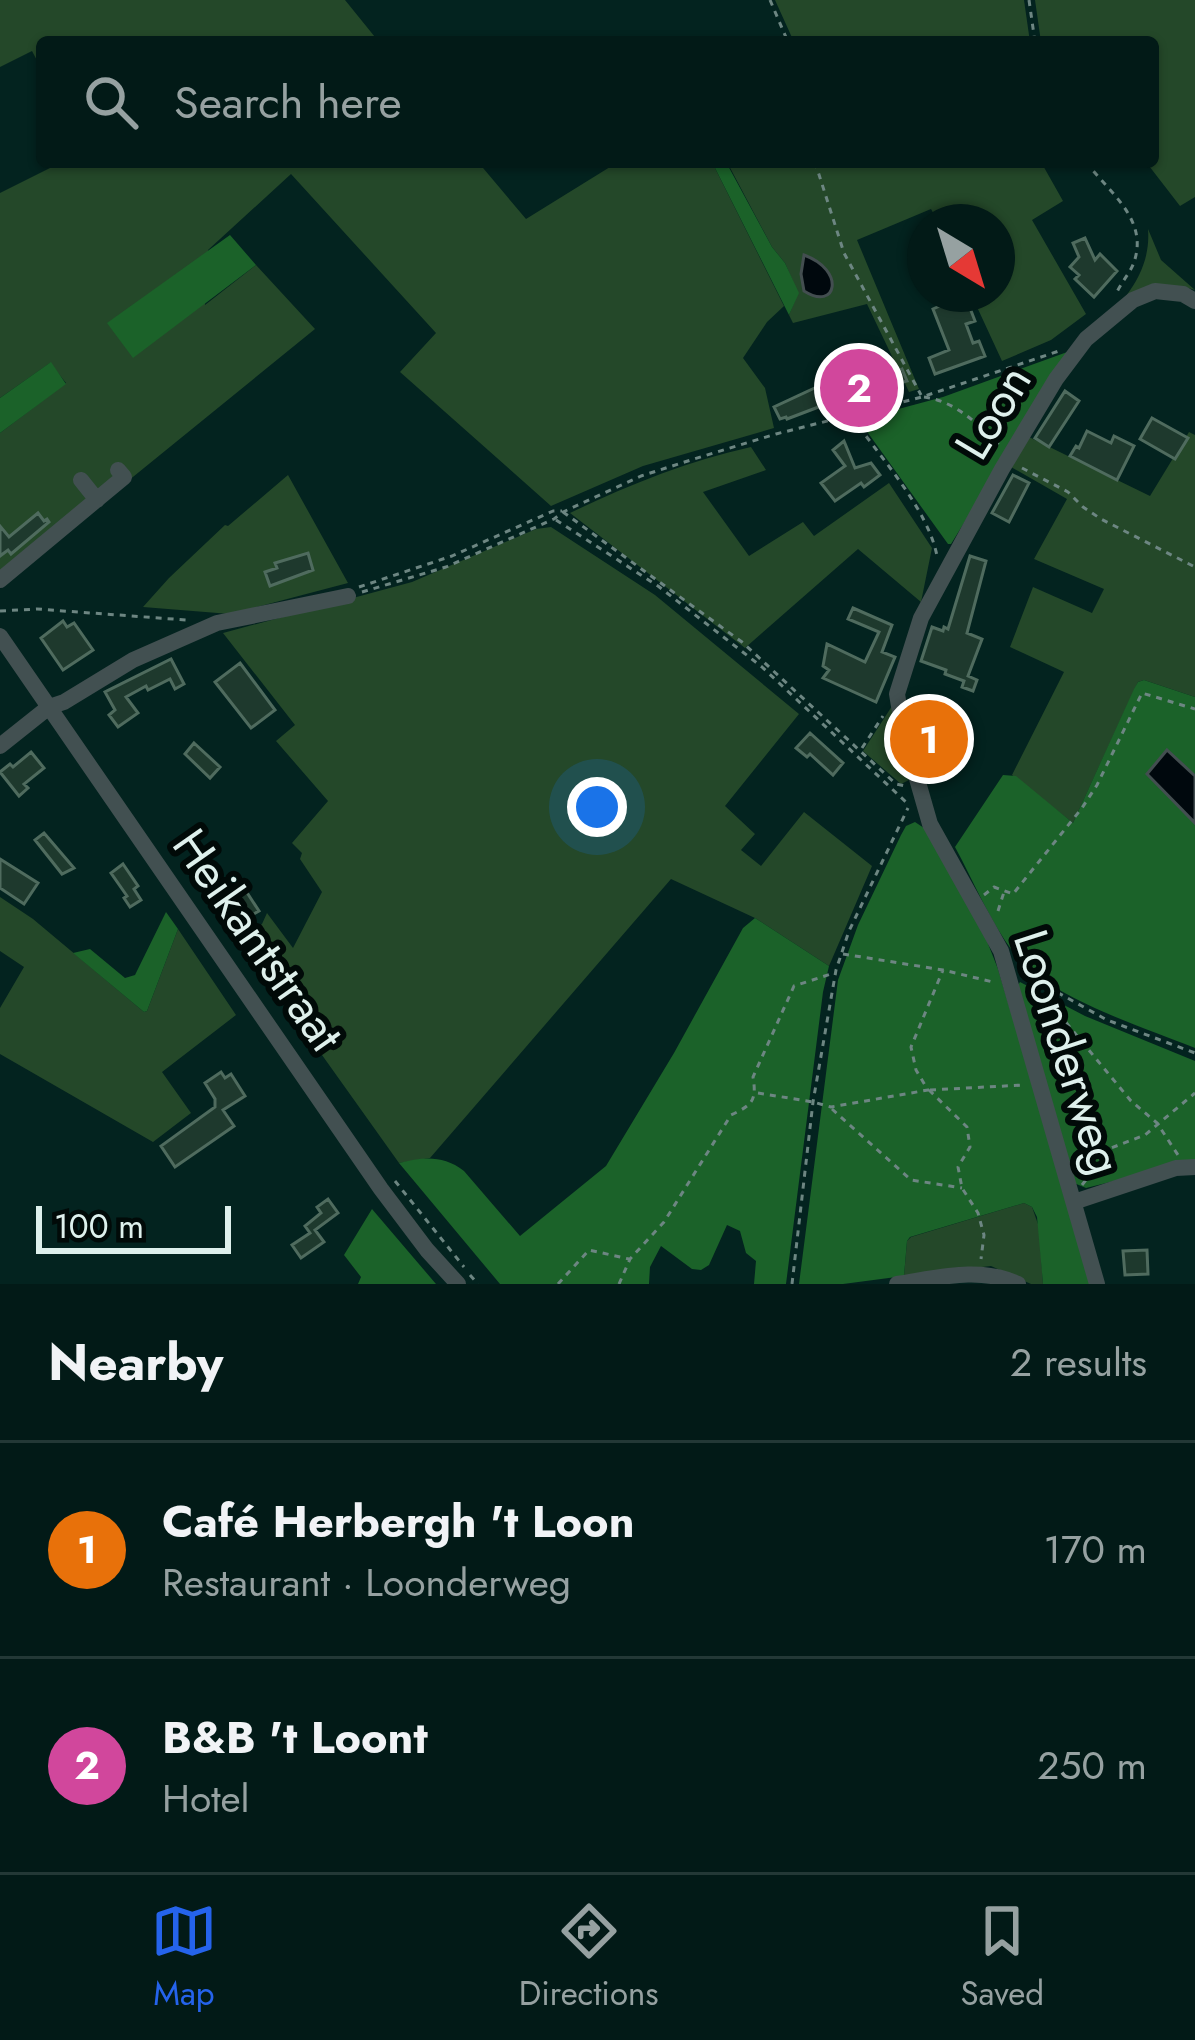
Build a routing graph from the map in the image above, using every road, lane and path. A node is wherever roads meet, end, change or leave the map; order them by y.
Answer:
1 (770, 0) edge
2 (1029, 0) edge
3 (785, 36) edge
4 (1034, 36) edge
5 (817, 168) edge
6 (1091, 168) edge
7 (1195, 301) edge
8 (1093, 333) junction
9 (922, 397) junction
10 (852, 417) junction
11 (1008, 461) junction
12 (118, 470) dead end
13 (81, 480) dead end
14 (97, 500) junction
15 (563, 512) junction
16 (554, 519) junction
17 (1195, 567) edge
18 (0, 580) edge
19 (942, 581) junction
20 (349, 596) junction
21 (0, 611) edge
22 (218, 622) junction
23 (0, 635) edge
24 (897, 694) junction
25 (49, 706) junction
26 (1195, 709) edge
27 (0, 746) edge
28 (859, 753) junction
29 (918, 782) junction
30 (910, 805) junction
31 (930, 824) junction
32 (1005, 890) junction
33 (974, 902) junction
34 (986, 921) junction
35 (842, 954) junction
36 (943, 970) junction
37 (836, 973) junction
38 (1010, 978) junction
39 (1052, 991) junction
40 (1195, 1053) edge
41 (1039, 1084) junction
42 (928, 1090) junction
43 (756, 1093) junction
44 (1195, 1093) edge
45 (813, 1102) junction
46 (831, 1107) junction
47 (1157, 1123) junction
48 (1190, 1167) edge
49 (962, 1187) junction
50 (1073, 1199) junction
51 (630, 1259) junction
52 (982, 1279) edge
53 (458, 1284) edge
54 (558, 1284) edge
55 (619, 1284) edge
56 (792, 1284) edge
57 (897, 1284) edge
58 (1018, 1284) edge
59 (1097, 1284) edge

1 - 3 path
2 - 4 path
5 - 9 path
6 - 8 path
7 - 8 street, Loon
8 - 9 path
8 - 11 street, Loon
9 - 10 path
9 - 11 path
10 - 15 path
10 - 19 path
11 - 17 path
11 - 19 street, Loon
12 - 14 street
13 - 14 street
14 - 18 street
15 - 16 path
15 - 20 path
15 - 28 path
16 - 20 path
16 - 28 path
19 - 24 street, Loonderweg
20 - 22 street
21 - 22 path
22 - 25 street
23 - 25 street, Heikantstraat
24 - 28 path
24 - 29 street, Loonderweg
25 - 27 street
25 - 53 street, Heikantstraat
26 - 32 path
28 - 29 path
28 - 30 path
29 - 31 street, Loonderweg
30 - 31 path
30 - 35 path
31 - 33 street, Loonderweg
32 - 33 path
32 - 34 path
33 - 34 street, Loonderweg
34 - 38 street, Loonderweg
35 - 36 path
35 - 37 path
36 - 38 path
36 - 42 path
37 - 43 path
37 - 45 path
38 - 39 path
38 - 41 street, Loonderweg
39 - 40 path
39 - 47 path
41 - 42 path
41 - 50 street, Loonderweg
42 - 46 path
42 - 49 path
43 - 45 path
43 - 51 path
44 - 47 path
45 - 46 path
45 - 56 path
46 - 49 path
47 - 48 path
47 - 50 path
48 - 50 street
49 - 52 path
50 - 59 street, Loonderweg
51 - 54 path
51 - 55 path
52 - 57 street
52 - 58 street

